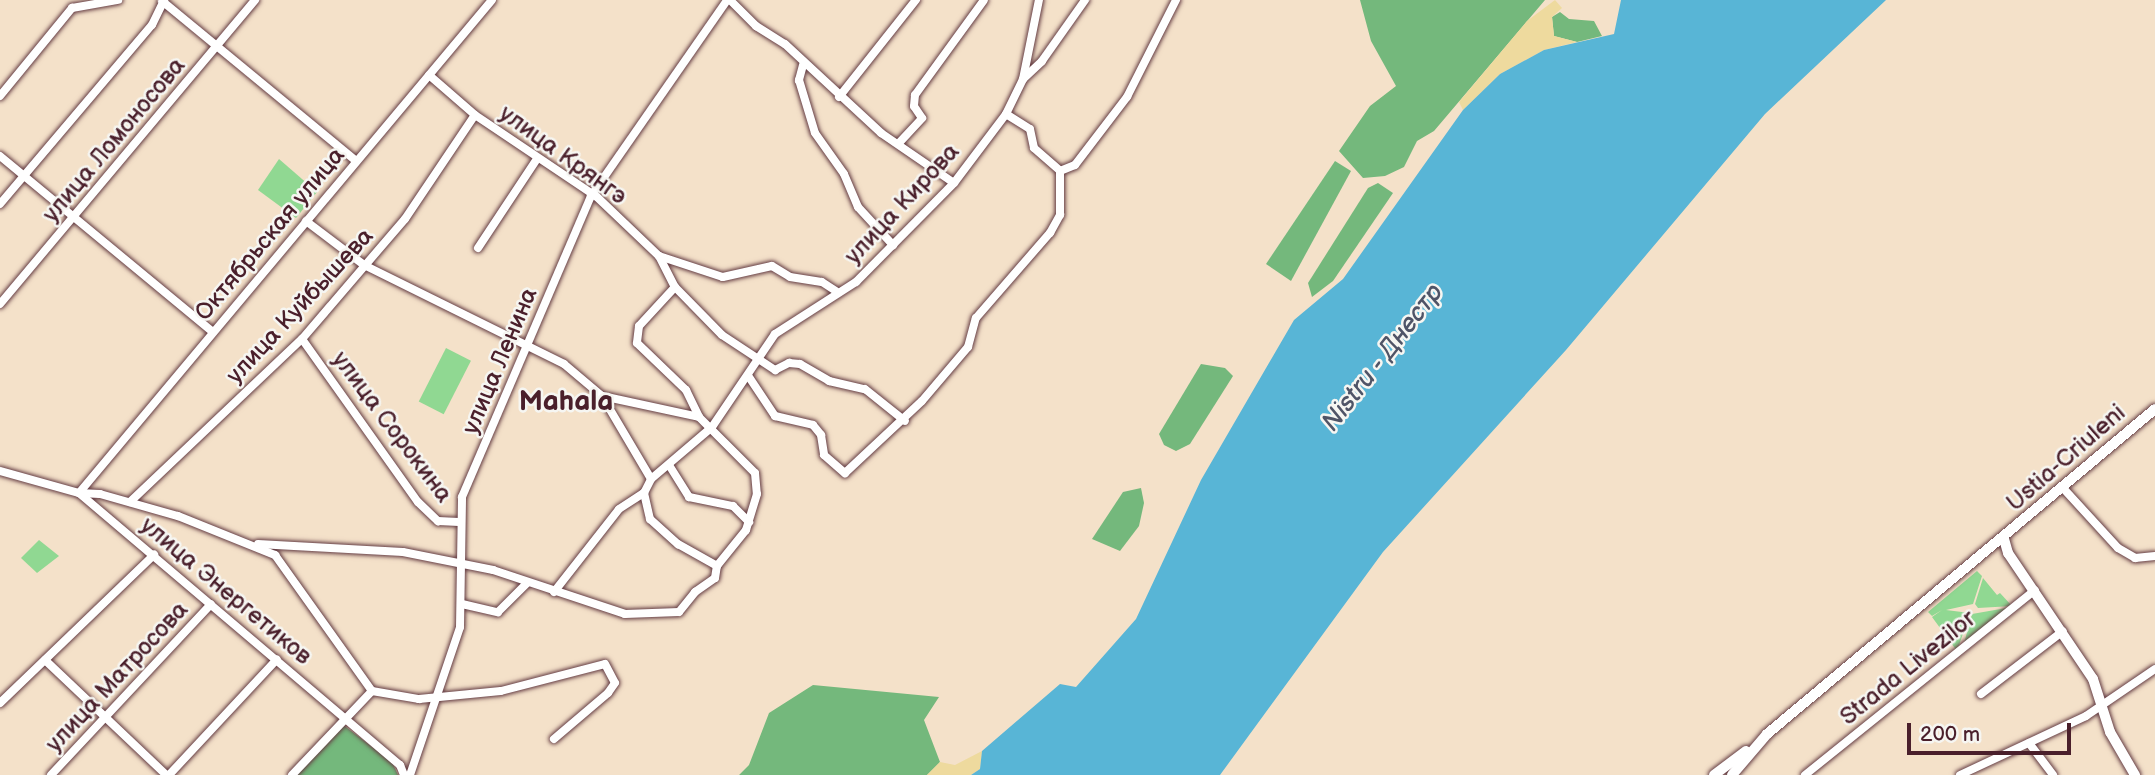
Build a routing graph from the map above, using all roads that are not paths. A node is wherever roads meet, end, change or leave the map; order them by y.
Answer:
1 (118, 0) edge
2 (256, 0) edge
3 (492, 0) edge
4 (728, 0) edge
5 (916, 0) edge
6 (984, 0) edge
7 (1039, 0) edge
8 (1085, 0) edge
9 (1176, 0) edge
10 (163, 1) edge
11 (218, 46) junction
12 (803, 65) junction
13 (429, 75) junction
14 (1023, 79) junction
15 (0, 96) edge
16 (839, 97) junction
17 (1006, 114) junction
18 (475, 116) junction
19 (899, 143) junction
20 (0, 156) edge
21 (537, 159) junction
22 (356, 161) junction
23 (1060, 171) junction
24 (24, 176) junction
25 (954, 183) junction
26 (592, 196) junction
27 (0, 204) edge
28 (75, 219) junction
29 (306, 221) junction
30 (893, 245) junction
31 (478, 248) dead end
32 (659, 256) junction
33 (364, 265) junction
34 (675, 287) junction
35 (836, 291) junction
36 (0, 304) edge
37 (213, 331) junction
38 (302, 339) junction
39 (528, 346) junction
40 (757, 358) junction
41 (748, 377) junction
42 (602, 396) junction
43 (2155, 409) edge
44 (699, 417) junction
45 (905, 421) junction
46 (712, 427) junction
47 (669, 465) junction
48 (0, 471) edge
49 (651, 479) junction
50 (2063, 488) junction
51 (79, 493) junction
52 (644, 494) junction
53 (130, 502) junction
54 (459, 522) junction
55 (749, 522) junction
56 (2004, 539) junction
57 (251, 544) junction
58 (154, 555) junction
59 (2155, 555) edge
60 (462, 564) junction
61 (717, 566) junction
62 (528, 582) junction
63 (2035, 590) junction
64 (554, 592) junction
65 (211, 604) junction
66 (462, 604) junction
67 (2063, 631) junction
68 (277, 659) junction
69 (45, 660) junction
70 (2155, 669) edge
71 (372, 691) junction
72 (1982, 694) dead end
73 (435, 698) junction
74 (0, 703) edge
75 (2102, 704) junction
76 (106, 716) junction
77 (345, 718) junction
78 (1768, 734) junction
79 (554, 739) dead end
80 (2029, 743) junction
81 (51, 775) edge
82 (168, 775) edge
83 (292, 775) edge
84 (404, 775) edge
85 (410, 775) edge
86 (1714, 775) edge
87 (1732, 775) edge
88 (1805, 775) edge
89 (1960, 775) edge
90 (2053, 775) edge
91 (2135, 775) edge

1 - 15 street
2 - 11 street, улица Ломоносова
3 - 13 street, Октябрьская улица
4 - 12 street
4 - 26 street, улица Ленина
5 - 16 street
6 - 19 street
7 - 14 street
8 - 14 street, улица Кирова
9 - 23 street
10 - 11 street
10 - 24 street
11 - 22 street
11 - 28 street, улица Ломоносова
12 - 16 street
12 - 30 street
13 - 18 street, улица Крянгэ
13 - 22 street, Октябрьская улица
14 - 17 street, улица Кирова
16 - 19 street
17 - 23 street
17 - 25 street, улица Кирова
18 - 21 street, улица Крянгэ
18 - 33 street, улица Куйбышева
19 - 25 street
20 - 24 street
21 - 26 street, улица Крянгэ
21 - 31 street
22 - 29 street, Октябрьская улица
23 - 45 street
24 - 27 street
24 - 28 street
25 - 30 street, улица Кирова
26 - 32 street, улица Крянгэ
26 - 39 street, улица Ленина
28 - 36 street, улица Ломоносова
28 - 37 street
29 - 33 street
29 - 37 street, Октябрьская улица
30 - 35 street, улица Кирова
32 - 34 street, улица Крянгэ
32 - 35 street
33 - 38 street, улица Куйбышева
33 - 39 street
34 - 40 street, улица Крянгэ
34 - 44 street
35 - 40 street, улица Кирова
37 - 51 street, Октябрьская улица
38 - 53 street, улица Куйбышева
38 - 54 street, улица Сорокина
39 - 42 street
39 - 54 street, улица Ленина
40 - 41 street, улица Кирова
40 - 45 street
41 - 45 street
41 - 46 street, улица Кирова
42 - 44 street
42 - 49 street
43 - 50 main road, Ustia-Criuleni
44 - 46 street
46 - 47 street, улица Кирова
46 - 55 street
47 - 49 street, улица Кирова
47 - 55 street
48 - 51 street, улица Энергетиков
49 - 52 street
50 - 56 main road, Ustia-Criuleni
50 - 59 street
51 - 53 street
51 - 58 street, улица Энергетиков
52 - 61 street
52 - 64 street
53 - 57 street
54 - 60 street, улица Ленина
55 - 61 street
56 - 63 main road
56 - 78 main road, Ustia-Criuleni
57 - 60 street
57 - 71 street
58 - 65 street, улица Энергетиков
58 - 69 street
60 - 62 street
60 - 66 street, улица Ленина
61 - 64 street
62 - 64 street
62 - 66 street
63 - 67 main road
63 - 88 street, Strada Livezilor
65 - 68 street, улица Энергетиков
65 - 76 street, улица Матросова
66 - 73 street, улица Ленина
67 - 72 street
67 - 75 main road
68 - 77 street, улица Энергетиков
68 - 82 street
69 - 74 street
69 - 76 street
70 - 75 street
71 - 73 street
71 - 77 street
73 - 79 street
73 - 85 street, улица Ленина
75 - 80 street
75 - 91 main road
76 - 81 street, улица Матросова
76 - 82 street
77 - 83 street
77 - 84 street, улица Энергетиков
78 - 86 main road
78 - 87 main road
80 - 89 street
80 - 90 street

